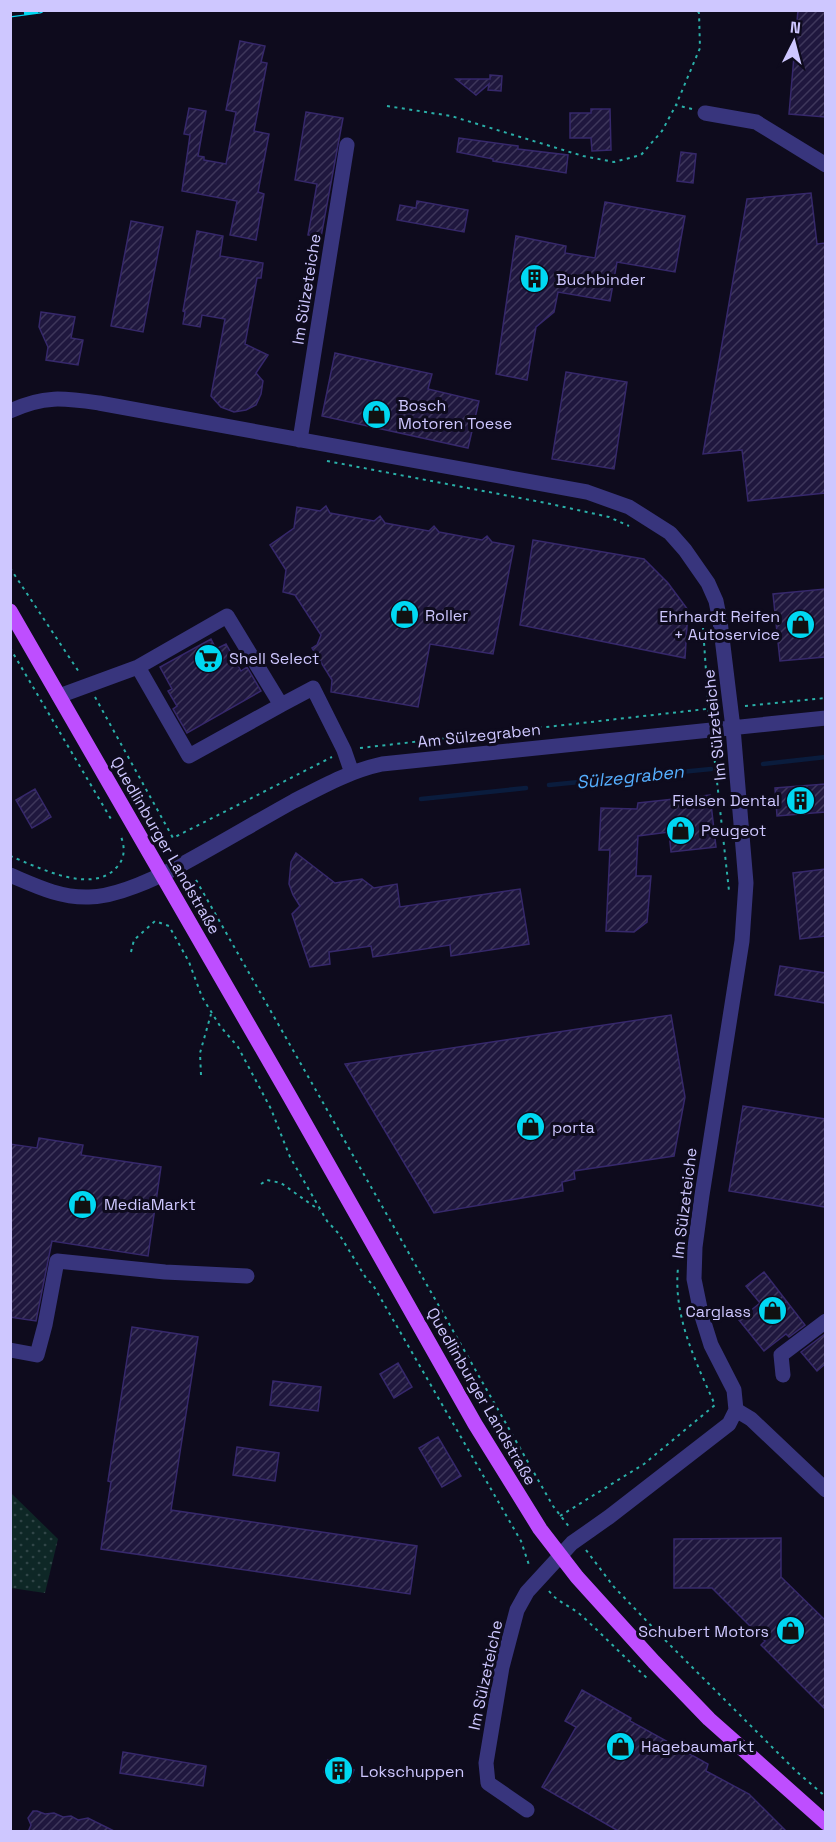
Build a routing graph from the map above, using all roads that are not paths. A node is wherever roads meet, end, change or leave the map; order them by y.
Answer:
1 (705, 113) road end
2 (347, 145) dead end
3 (825, 165) edge
4 (10, 411) edge
5 (300, 440) junction
6 (10, 611) edge
7 (138, 667) junction
8 (59, 696) junction
9 (281, 705) junction
10 (825, 718) edge
11 (733, 728) junction
12 (351, 773) junction
13 (10, 875) edge
14 (162, 875) junction
15 (247, 1276) dead end
16 (825, 1321) edge
17 (10, 1350) edge
18 (783, 1375) dead end
19 (736, 1410) junction
20 (825, 1491) edge
21 (560, 1557) junction
22 (527, 1810) dead end
23 (825, 1823) edge

1 - 3 street
2 - 5 street, Im Sülzeteiche
4 - 5 street, Im Sülzeteiche
5 - 11 street, Im Sülzeteiche
6 - 8 main road, Quedlinburger Landstraße
7 - 8 street
7 - 9 street
7 - 9 street
8 - 14 main road, Quedlinburger Landstraße
9 - 12 street
10 - 11 street, Am Sülzegraben
11 - 12 street, Am Sülzegraben
11 - 19 street, Im Sülzeteiche
12 - 14 street, Am Sülzegraben
13 - 14 street, Am Sülzegraben
14 - 21 main road, Quedlinburger Landstraße
15 - 17 street
16 - 18 street
19 - 20 street
19 - 21 street, Im Sülzeteiche
21 - 22 street, Im Sülzeteiche
21 - 23 main road, Quedlinburger Landstraße

